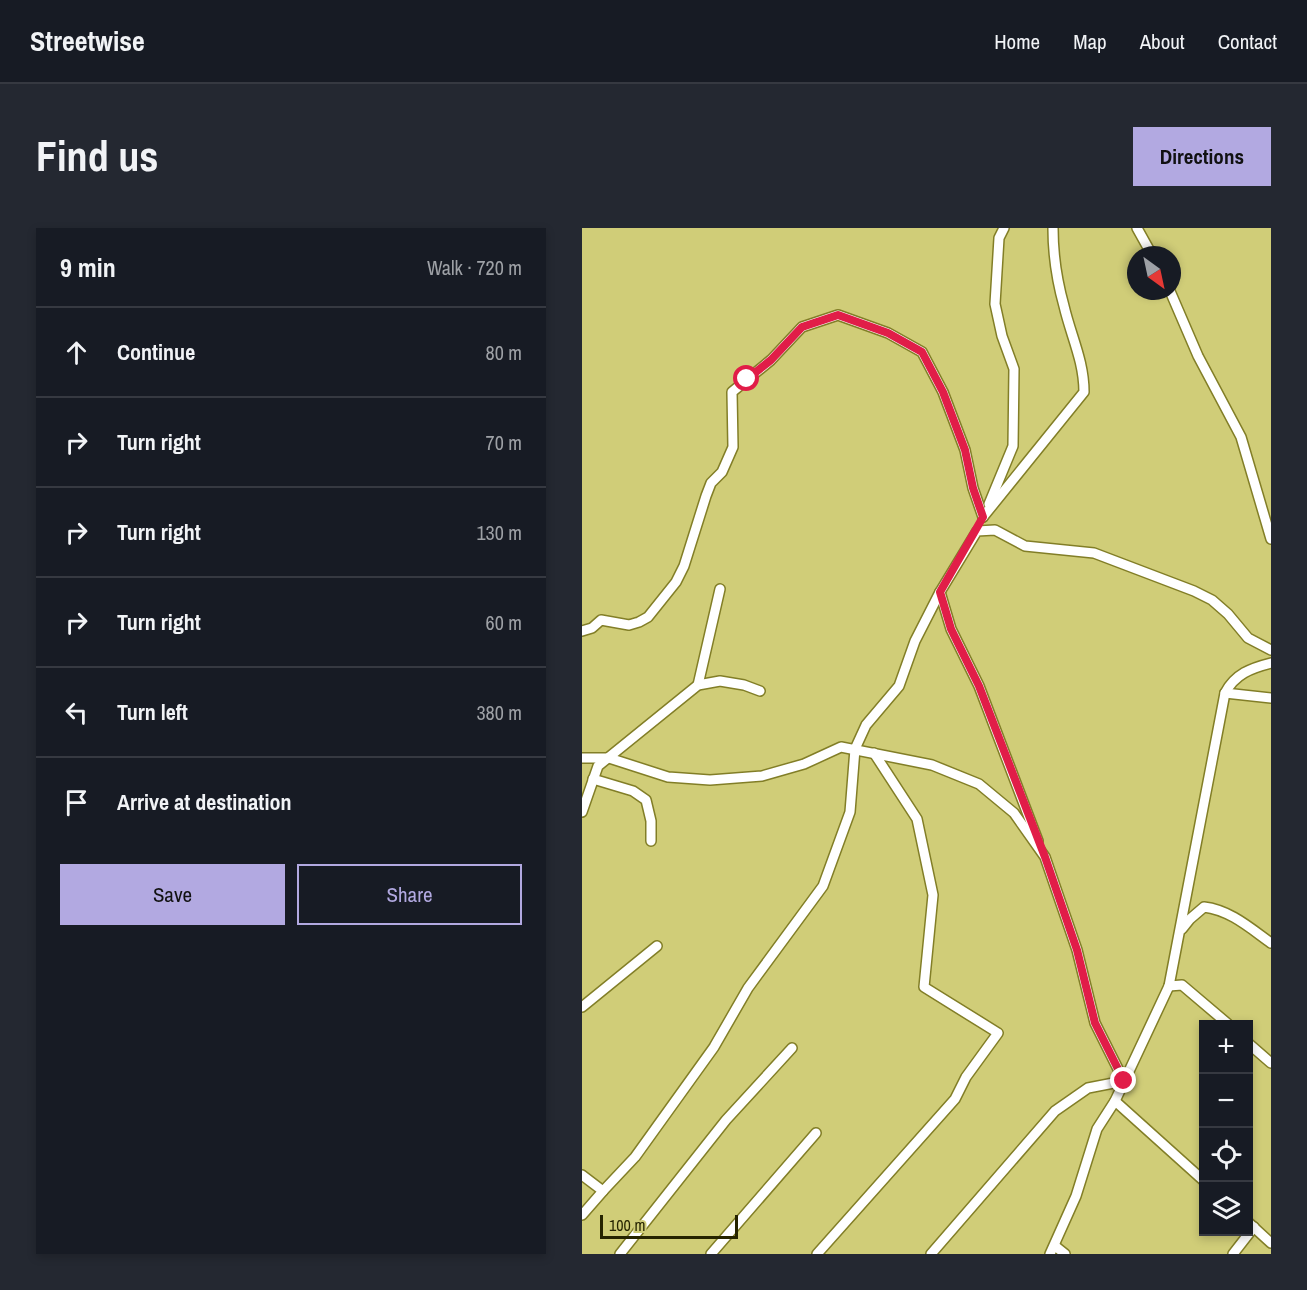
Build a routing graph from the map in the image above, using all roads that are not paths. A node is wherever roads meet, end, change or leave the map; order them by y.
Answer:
1 (1004, 228) edge
2 (1053, 228) edge
3 (1137, 228) edge
4 (1147, 246) edge
5 (1174, 300) edge
6 (983, 517) junction
7 (976, 531) junction
8 (1271, 539) edge
9 (720, 589) dead end
10 (940, 592) junction
11 (582, 631) edge
12 (1271, 651) edge
13 (1271, 663) edge
14 (698, 685) junction
15 (760, 691) dead end
16 (1225, 693) junction
17 (1271, 698) edge
18 (855, 749) junction
19 (874, 753) junction
20 (582, 758) edge
21 (609, 758) junction
22 (593, 779) junction
23 (582, 812) edge
24 (651, 841) dead end
25 (1045, 857) junction
26 (1180, 933) junction
27 (1271, 943) edge
28 (657, 946) dead end
29 (1169, 986) junction
30 (582, 1007) edge
31 (1223, 1020) edge
32 (1253, 1047) edge
33 (792, 1048) dead end
34 (1271, 1063) edge
35 (1124, 1081) junction
36 (1115, 1101) junction
37 (816, 1133) dead end
38 (582, 1175) edge
39 (1199, 1177) edge
40 (603, 1191) junction
41 (582, 1215) edge
42 (1253, 1226) edge
43 (1244, 1236) edge
44 (1271, 1243) edge
45 (1053, 1250) edge
46 (620, 1254) edge
47 (711, 1254) edge
48 (817, 1254) edge
49 (931, 1254) edge
50 (1065, 1254) edge
51 (1233, 1254) edge

1 - 6 street
2 - 6 street
3 - 4 street
5 - 8 street
6 - 7 street
6 - 11 street
7 - 10 street
7 - 12 street
9 - 14 street
10 - 18 street
10 - 25 street
13 - 16 street
14 - 15 street
14 - 21 street
16 - 17 street
16 - 26 street
18 - 19 street
18 - 21 street
18 - 40 street
19 - 25 street
19 - 48 street
20 - 21 street
21 - 22 street
22 - 23 street
22 - 24 street
25 - 35 street
26 - 27 street
26 - 29 street
28 - 30 street
29 - 31 street
29 - 35 street
32 - 34 street
33 - 46 street
35 - 36 street
35 - 49 street
36 - 39 street
36 - 45 street
37 - 47 street
38 - 40 street
40 - 41 street
42 - 44 street
43 - 51 street
45 - 50 street

